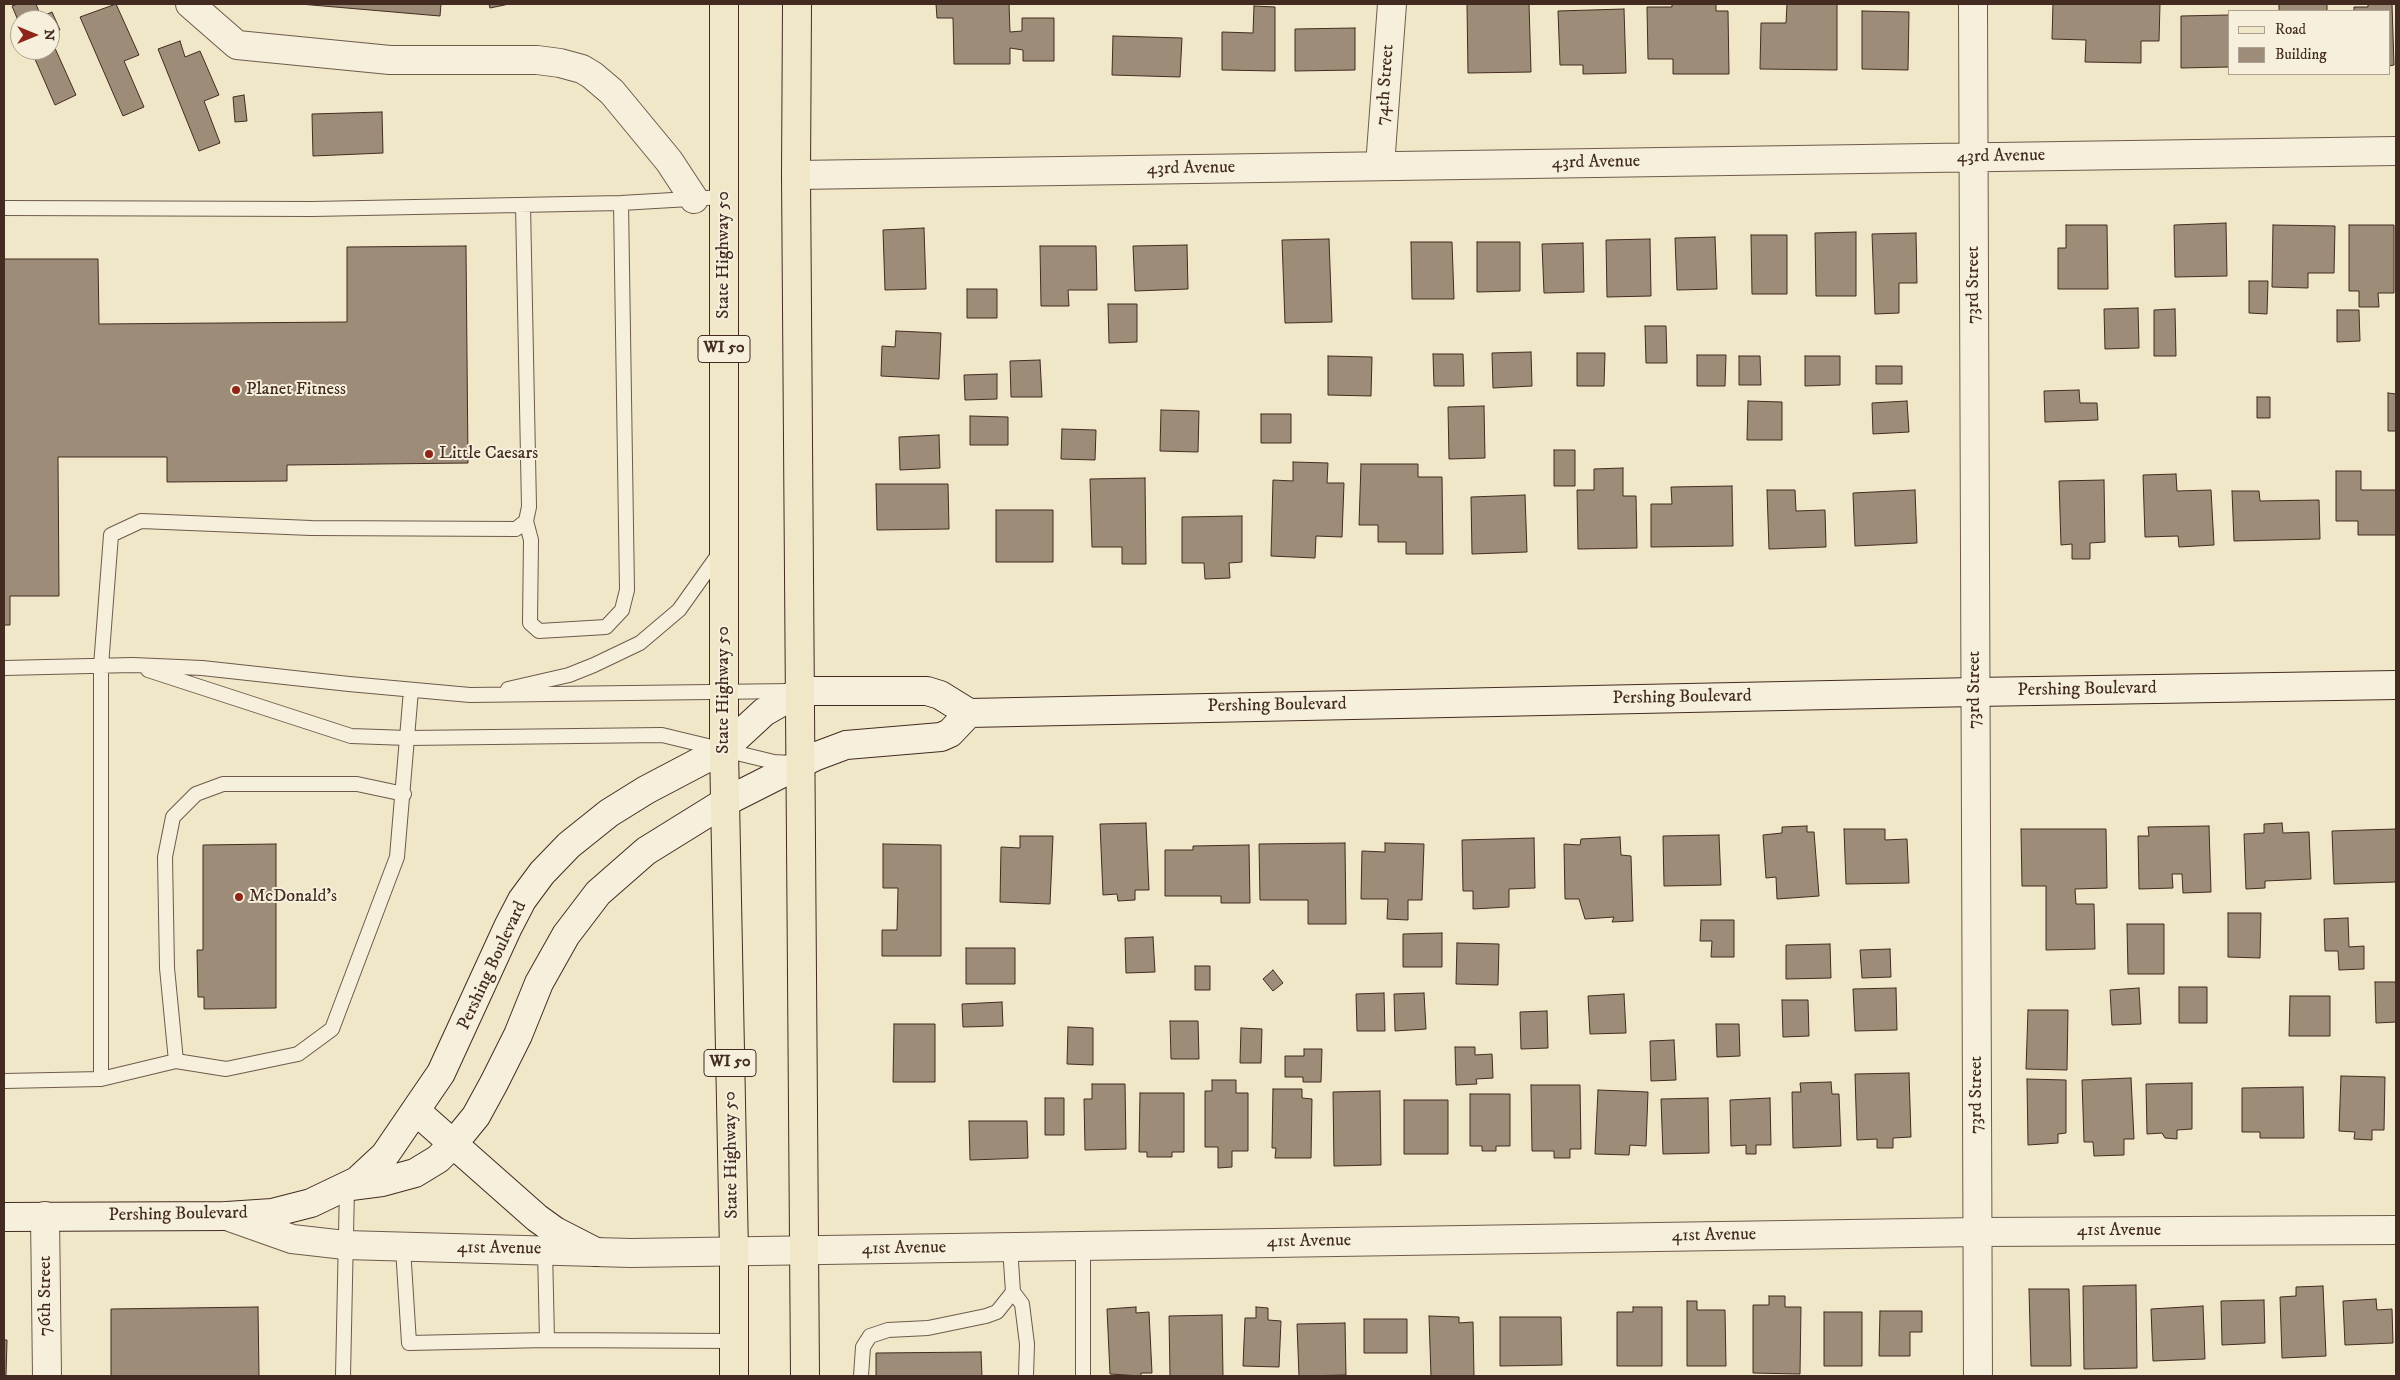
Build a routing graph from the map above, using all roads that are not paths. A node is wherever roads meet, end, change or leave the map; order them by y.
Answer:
1 (190, 4) edge
2 (724, 4) edge
3 (797, 4) edge
4 (1392, 4) edge
5 (1973, 4) edge
6 (2396, 152) edge
7 (1973, 158) junction
8 (1380, 166) junction
9 (796, 175) junction
10 (724, 197) junction
11 (694, 199) junction
12 (621, 203) junction
13 (523, 205) junction
14 (4, 208) edge
15 (526, 521) junction
16 (724, 547) junction
17 (133, 665) junction
18 (101, 666) junction
19 (4, 668) edge
20 (2396, 685) edge
21 (411, 690) junction
22 (801, 691) junction
23 (1975, 692) junction
24 (724, 693) junction
25 (470, 695) junction
26 (968, 713) junction
27 (408, 738) junction
28 (724, 749) junction
29 (802, 762) junction
30 (404, 794) junction
31 (725, 802) junction
32 (176, 1061) junction
33 (101, 1079) junction
34 (4, 1081) edge
35 (416, 1111) junction
36 (454, 1143) junction
37 (347, 1187) junction
38 (46, 1216) junction
39 (227, 1216) junction
40 (4, 1217) edge
41 (2396, 1230) edge
42 (1978, 1232) junction
43 (344, 1245) junction
44 (1083, 1246) junction
45 (1010, 1247) junction
46 (403, 1248) junction
47 (545, 1249) junction
48 (803, 1250) junction
49 (596, 1252) junction
50 (734, 1252) junction
51 (1013, 1292) junction
52 (547, 1340) junction
53 (734, 1341) junction
54 (47, 1376) edge
55 (343, 1376) edge
56 (734, 1376) edge
57 (806, 1376) edge
58 (861, 1376) edge
59 (1026, 1376) edge
60 (1083, 1376) edge
61 (1978, 1376) edge

1 - 11 street
2 - 10 main road, State Highway 50 / WI 50
3 - 9 main road
4 - 8 street, 74th Street
5 - 7 street, 73rd Street
6 - 7 street, 43rd Avenue
7 - 8 street, 43rd Avenue
7 - 23 street, 73rd Street
8 - 9 street, 43rd Avenue
9 - 22 main road
10 - 11 lane
10 - 16 main road, State Highway 50 / WI 50
11 - 12 lane
12 - 13 lane
12 - 15 lane
13 - 14 lane
13 - 15 lane
15 - 18 lane
16 - 24 main road, State Highway 50 / WI 50
16 - 25 lane
17 - 18 lane
17 - 21 lane
17 - 27 lane
18 - 19 lane
18 - 33 lane
20 - 23 street, Pershing Boulevard
21 - 25 lane
21 - 27 lane
22 - 24 lane
22 - 26 street, Pershing Boulevard
22 - 28 street, Pershing Boulevard
22 - 29 main road
23 - 26 street, Pershing Boulevard
23 - 42 street, 73rd Street
24 - 25 lane
24 - 28 main road, State Highway 50 / WI 50
26 - 29 street, Pershing Boulevard
27 - 28 lane
27 - 30 lane
28 - 29 lane
28 - 31 main road, State Highway 50 / WI 50
28 - 35 street, Pershing Boulevard
29 - 31 street, Pershing Boulevard
29 - 48 main road
30 - 32 lane
30 - 32 lane
31 - 36 street, Pershing Boulevard
31 - 50 main road, State Highway 50 / WI 50
32 - 33 lane
33 - 34 lane
35 - 36 street
35 - 37 street, Pershing Boulevard
36 - 37 street, Pershing Boulevard
36 - 49 street
37 - 39 street, Pershing Boulevard
37 - 43 lane
38 - 39 street, Pershing Boulevard
38 - 40 street, Pershing Boulevard
38 - 54 street, 76th Street
39 - 43 street, 41st Avenue
41 - 42 street, 41st Avenue
42 - 44 street, 41st Avenue
42 - 61 street, 73rd Street
43 - 46 street, 41st Avenue
43 - 55 lane
44 - 45 street, 41st Avenue
44 - 60 lane
45 - 48 street, 41st Avenue
45 - 51 lane
46 - 47 street, 41st Avenue
46 - 52 lane
47 - 49 street, 41st Avenue
47 - 52 lane
48 - 50 street, 41st Avenue
48 - 57 main road
49 - 50 street, 41st Avenue
50 - 53 main road, State Highway 50 / WI 50
51 - 58 lane
51 - 59 lane
52 - 53 lane
53 - 56 main road, State Highway 50 / WI 50

